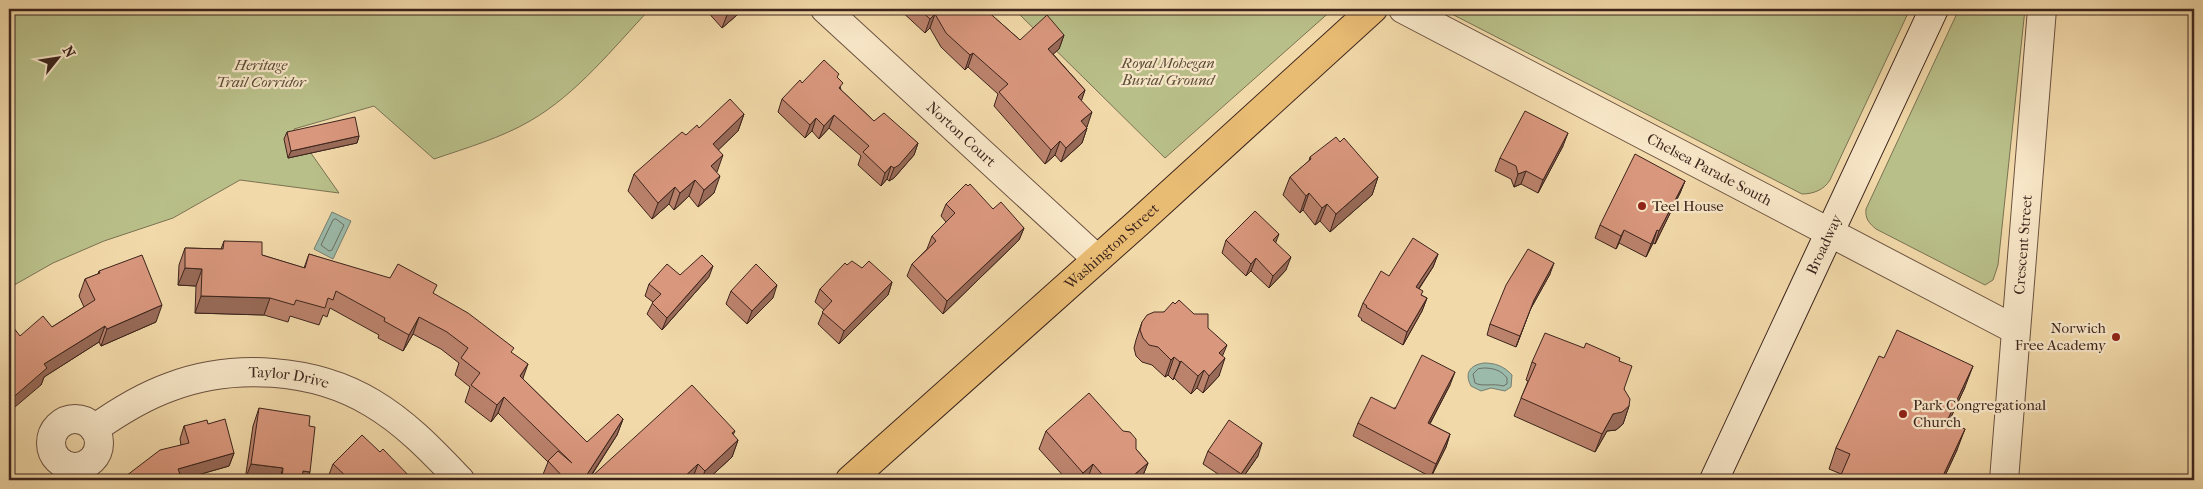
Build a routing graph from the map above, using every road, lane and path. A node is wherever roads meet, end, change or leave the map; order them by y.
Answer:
1 (825, 9) edge
2 (1372, 9) edge
3 (1403, 9) edge
4 (1934, 9) edge
5 (2042, 9) edge
6 (1830, 232) junction
7 (1097, 259) junction
8 (2016, 330) junction
9 (94, 429) dead end
10 (460, 480) edge
11 (850, 480) edge
12 (1714, 480) edge
13 (2004, 480) edge

1 - 7 street, Norton Court
2 - 7 highway, Washington Street
3 - 6 street, Chelsea Parade South
4 - 6 street, Broadway
5 - 8 street, Crescent Street
6 - 8 street, Chelsea Parade South
6 - 12 street, Broadway
7 - 11 highway, Washington Street
8 - 13 street, Crescent Street
9 - 10 street, Taylor Drive

